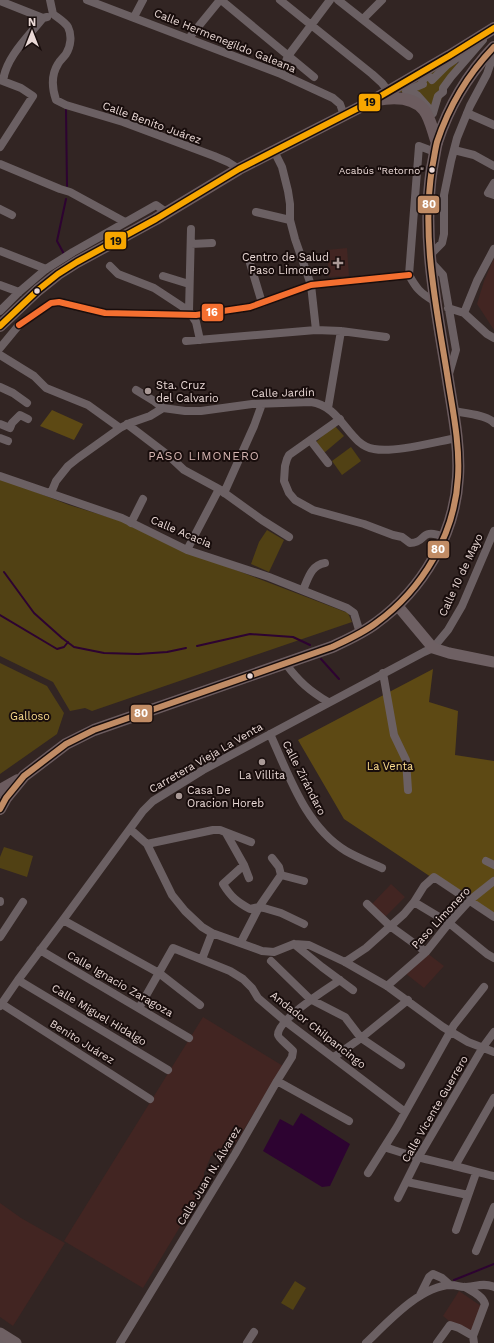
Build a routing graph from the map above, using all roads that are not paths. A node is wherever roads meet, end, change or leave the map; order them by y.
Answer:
1 (50, 0) edge
2 (87, 0) edge
3 (143, 0) edge
4 (221, 0) edge
5 (280, 0) edge
6 (330, 0) edge
7 (338, 0) edge
8 (382, 0) edge
9 (0, 1) edge
10 (53, 14) junction
11 (134, 17) junction
12 (43, 18) junction
13 (363, 19) junction
14 (311, 26) junction
15 (494, 28) edge
16 (189, 38) junction
17 (493, 47) edge
18 (288, 56) junction
19 (409, 56) dead end
20 (281, 74) junction
21 (314, 76) dead end
22 (2, 81) edge
23 (388, 91) junction
24 (372, 101) junction
25 (433, 113) joint
26 (467, 113) junction
27 (344, 115) junction
28 (494, 125) edge
29 (0, 147) edge
30 (436, 147) junction
31 (454, 150) junction
32 (274, 151) junction
33 (0, 164) edge
34 (494, 166) edge
35 (239, 169) junction
36 (494, 183) edge
37 (494, 195) edge
38 (0, 209) edge
39 (166, 212) junction
40 (256, 212) dead end
41 (12, 215) dead end
42 (290, 220) junction
43 (125, 222) junction
44 (191, 229) dead end
45 (212, 243) dead end
46 (191, 244) junction
47 (494, 249) edge
48 (0, 251) edge
49 (431, 259) junction
50 (250, 263) dead end
51 (110, 266) dead end
52 (46, 269) junction
53 (409, 274) junction
54 (163, 276) dead end
55 (189, 284) junction
56 (0, 285) edge
57 (311, 285) junction
58 (20, 292) junction
59 (434, 301) junction
60 (262, 303) junction
61 (448, 308) junction
62 (0, 311) edge
63 (191, 313) junction
64 (464, 313) junction
65 (0, 326) edge
66 (316, 330) junction
67 (341, 331) junction
68 (386, 337) dead end
69 (494, 338) edge
70 (200, 340) junction
71 (186, 341) dead end
72 (0, 348) edge
73 (0, 354) edge
74 (448, 379) junction
75 (0, 387) edge
76 (136, 390) dead end
77 (27, 403) dead end
78 (262, 404) junction
79 (163, 408) junction
80 (328, 408) junction
81 (453, 411) junction
82 (28, 419) dead end
83 (340, 419) junction
84 (494, 423) edge
85 (0, 424) edge
86 (124, 426) junction
87 (0, 438) edge
88 (457, 438) junction
89 (8, 441) dead end
90 (311, 441) junction
91 (328, 463) dead end
92 (0, 476) edge
93 (221, 491) junction
94 (51, 493) junction
95 (144, 499) dead end
96 (131, 523) junction
97 (445, 536) junction
98 (493, 536) edge
99 (289, 537) dead end
100 (187, 550) junction
101 (325, 563) dead end
102 (303, 590) junction
103 (397, 605) junction
104 (360, 633) junction
105 (433, 648) junction
106 (494, 662) edge
107 (286, 664) junction
108 (383, 673) junction
109 (328, 702) junction
110 (270, 734) junction
111 (24, 776) junction
112 (0, 790) edge
113 (408, 790) dead end
114 (0, 809) edge
115 (130, 829) junction
116 (226, 833) junction
117 (250, 842) dead end
118 (147, 844) junction
119 (272, 858) dead end
120 (486, 860) dead end
121 (494, 865) edge
122 (244, 866) junction
123 (382, 868) dead end
124 (281, 875) junction
125 (249, 878) dead end
126 (304, 881) dead end
127 (494, 881) edge
128 (470, 900) junction
129 (23, 902) dead end
130 (414, 902) junction
131 (367, 904) dead end
132 (259, 907) junction
133 (494, 917) edge
134 (63, 920) junction
135 (449, 923) junction
136 (304, 924) dead end
137 (390, 926) junction
138 (212, 933) junction
139 (0, 937) edge
140 (241, 942) junction
141 (294, 944) junction
142 (40, 950) junction
143 (426, 952) junction
144 (494, 958) edge
145 (202, 959) junction
146 (270, 961) dead end
147 (345, 962) junction
148 (159, 973) junction
149 (18, 980) junction
150 (340, 980) junction
151 (387, 986) junction
152 (484, 987) dead end
153 (353, 990) dead end
154 (310, 1000) junction
155 (408, 1000) junction
156 (1, 1005) edge
157 (200, 1005) dead end
158 (139, 1008) junction
159 (285, 1021) junction
160 (451, 1032) junction
161 (494, 1032) edge
162 (189, 1038) dead end
163 (361, 1038) junction
164 (483, 1047) junction
165 (494, 1052) edge
166 (334, 1057) junction
167 (401, 1065) dead end
168 (168, 1070) dead end
169 (277, 1081) junction
170 (494, 1098) edge
171 (150, 1099) dead end
172 (405, 1112) junction
173 (349, 1121) dead end
174 (385, 1147) junction
175 (418, 1158) junction
176 (455, 1166) junction
177 (368, 1173) dead end
178 (476, 1173) junction
179 (494, 1176) edge
180 (407, 1182) junction
181 (468, 1195) junction
182 (398, 1198) dead end
183 (494, 1207) edge
184 (456, 1230) dead end
185 (476, 1250) dead end
186 (450, 1285) junction
187 (464, 1287) junction
188 (494, 1287) edge
189 (420, 1295) junction
190 (254, 1332) dead end
191 (2, 1337) edge
192 (473, 1340) edge
193 (16, 1343) edge
194 (120, 1343) edge
195 (247, 1343) edge
196 (366, 1343) edge
197 (437, 1343) edge

1 - 10 street
2 - 11 street, Calle Hermenegildo Galeana
3 - 11 street
4 - 16 street
4 - 18 street
5 - 14 street
6 - 14 street
7 - 13 street
8 - 13 street
9 - 12 street
10 - 12 street
10 - 35 street, Calle Benito Juárez
11 - 16 street, Calle Hermenegildo Galeana
12 - 22 street
13 - 19 street
14 - 18 street
14 - 23 street
15 - 23 highway
16 - 20 street, Calle Hermenegildo Galeana
17 - 26 street
17 - 30 highway
18 - 20 street
18 - 21 street
20 - 27 street, Calle Hermenegildo Galeana
22 - 29 street
23 - 24 highway
24 - 27 highway
24 - 30 highway
25 - 25 street
26 - 28 street
26 - 31 street
27 - 32 highway
30 - 49 highway
30 - 53 street
31 - 34 street
31 - 49 street
32 - 35 highway
32 - 42 street
33 - 43 street
35 - 39 highway
36 - 37 street
38 - 41 street
39 - 43 street
39 - 65 highway
40 - 42 street
42 - 57 street
43 - 52 street
44 - 46 street
45 - 46 street
46 - 55 street
47 - 64 street
48 - 52 street
49 - 59 highway
49 - 61 street
50 - 60 street
51 - 63 street
52 - 58 street
53 - 57 street
53 - 59 street
54 - 55 street
55 - 63 street
56 - 58 street
57 - 60 street
57 - 66 street
58 - 62 street
59 - 74 highway
60 - 63 street
61 - 64 street
61 - 74 street
63 - 70 street
63 - 72 street
64 - 69 street
66 - 67 street
66 - 70 street
67 - 68 street
67 - 80 street
70 - 71 street
73 - 86 street
74 - 81 highway
75 - 77 street
76 - 79 street
78 - 79 street, Calle Jardín
78 - 80 street, Calle Jardín
78 - 93 street
79 - 86 street
80 - 83 street, Calle Jardín
81 - 84 street
81 - 88 highway
82 - 85 street
83 - 88 street, Calle Jardín
83 - 90 street
86 - 93 street
86 - 94 street
87 - 89 street
88 - 97 highway
90 - 91 street
90 - 97 street
92 - 94 street, Calle Acacia
93 - 99 street
93 - 100 street
94 - 96 street, Calle Acacia
95 - 96 street
96 - 100 street, Calle Acacia
97 - 103 highway
98 - 105 street, Calle 10 de Mayo
100 - 102 street, Calle Acacia
101 - 102 street
102 - 104 street, Calle Acacia
103 - 104 highway
103 - 105 main road
104 - 107 highway
105 - 106 main road
105 - 108 street, Carretera Vieja La Venta
107 - 109 street
107 - 111 highway
108 - 109 street, Carretera Vieja La Venta
108 - 113 street
109 - 110 street, Carretera Vieja La Venta
110 - 115 street, Carretera Vieja La Venta
110 - 123 street, Calle Zirándaro
111 - 112 highway
111 - 114 highway
115 - 118 street
115 - 134 street, Carretera Vieja La Venta
116 - 117 street
116 - 118 street
116 - 122 street
118 - 138 street
119 - 124 street
120 - 121 street
122 - 125 street
122 - 132 street
124 - 126 street
124 - 132 street
127 - 128 street, Paso Limonero
128 - 130 street
128 - 133 street
128 - 135 street, Paso Limonero
129 - 139 street
130 - 135 street
130 - 137 street
131 - 137 street
132 - 136 street
132 - 140 street
134 - 142 street, Carretera Vieja La Venta
134 - 148 street
135 - 143 street, Paso Limonero
135 - 144 street
137 - 143 street
137 - 147 street
138 - 140 street
138 - 145 street
140 - 141 street
141 - 147 street
141 - 150 street
142 - 149 street, Carretera Vieja La Venta
142 - 158 street, Calle Ignacio Zaragoza
143 - 151 street, Paso Limonero
145 - 148 street, Andador Chilpancingo
145 - 159 street, Andador Chilpancingo
146 - 154 street
147 - 151 street
148 - 157 street
148 - 158 street
149 - 156 street, Carretera Vieja La Venta
149 - 168 street, Calle Miguel Hidalgo
150 - 153 street
150 - 154 street
151 - 155 street
152 - 160 street
154 - 159 street
154 - 163 street
155 - 160 street
155 - 163 street
156 - 171 street, Benito Juárez
158 - 162 street, Calle Ignacio Zaragoza
159 - 166 street, Andador Chilpancingo
159 - 169 street, Calle Juan N. Álvarez
160 - 164 street
160 - 172 street
161 - 164 street, Calle Vicente Guerrero
163 - 166 street
163 - 167 street
164 - 165 street
164 - 175 street, Calle Vicente Guerrero
166 - 172 street, Andador Chilpancingo
169 - 173 street
169 - 194 street, Calle Juan N. Álvarez
170 - 176 street
172 - 174 street
174 - 175 street
174 - 177 street
175 - 176 street
175 - 180 street, Calle Vicente Guerrero
176 - 178 street
178 - 179 street
178 - 181 street
180 - 181 street
180 - 182 street, Calle Vicente Guerrero
181 - 184 street
183 - 185 street
186 - 187 street
186 - 189 street
186 - 189 street
187 - 188 street
187 - 192 street
189 - 196 street
190 - 195 street
191 - 193 main road
192 - 197 street

